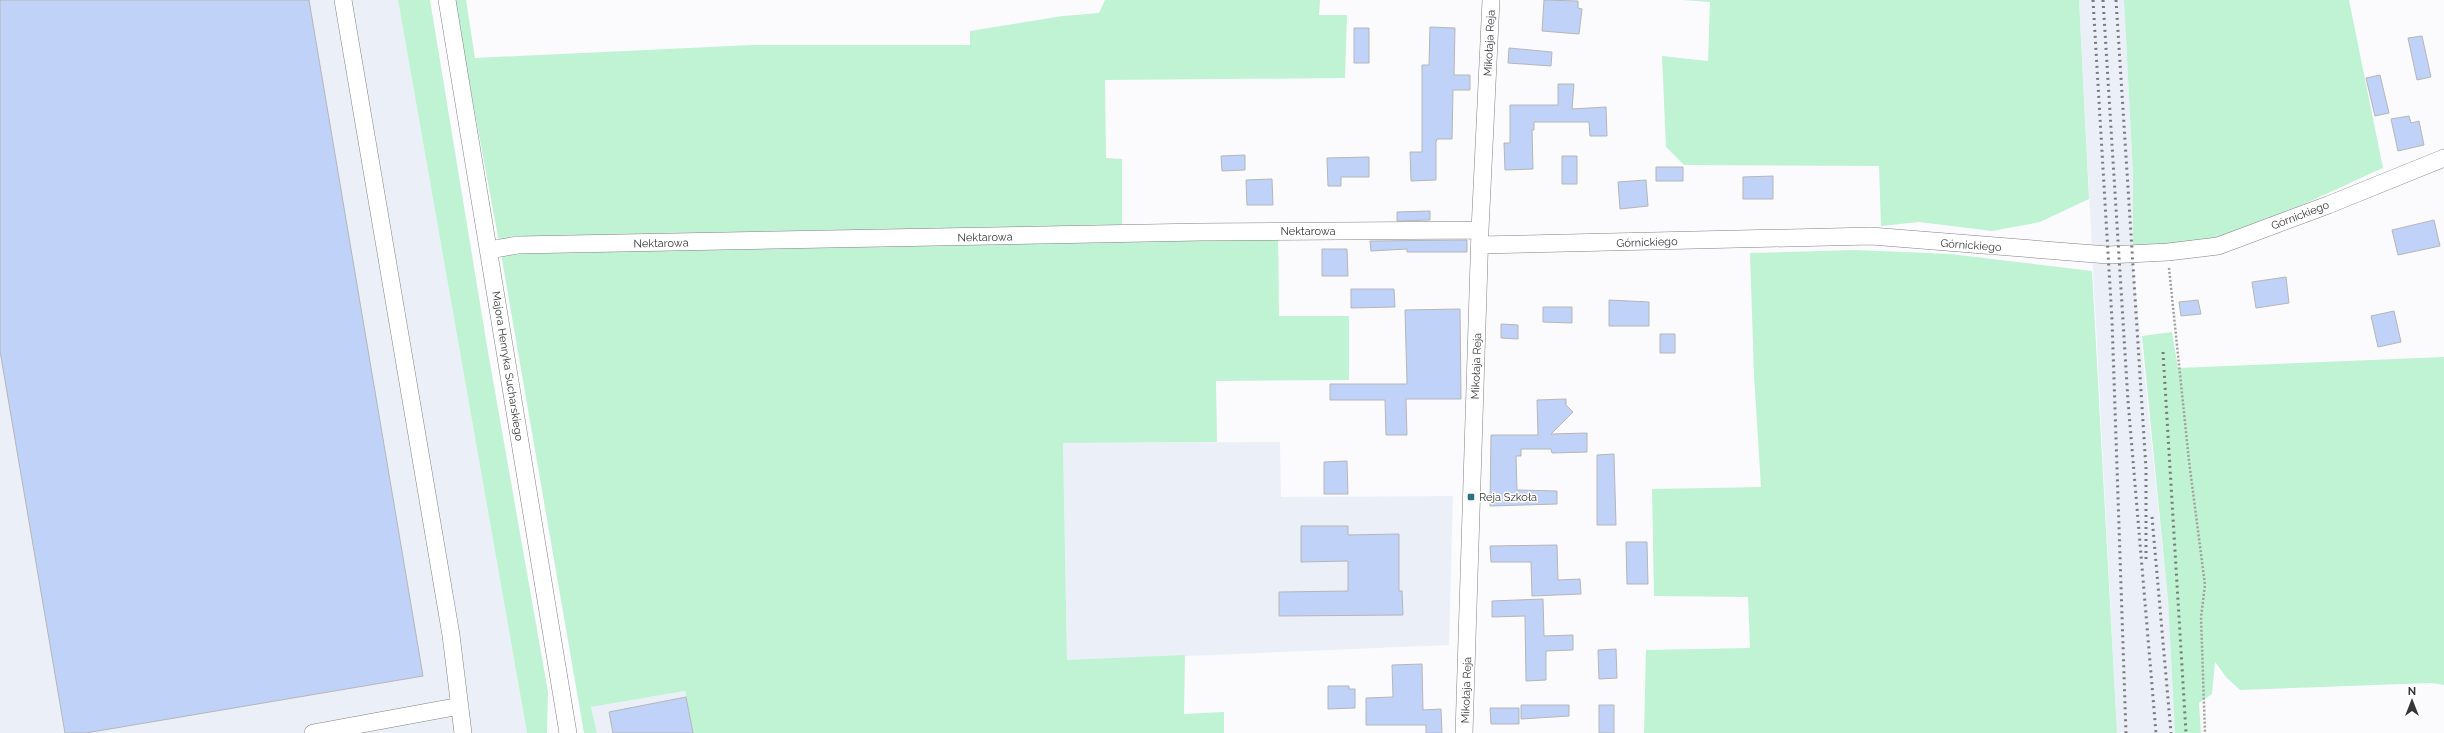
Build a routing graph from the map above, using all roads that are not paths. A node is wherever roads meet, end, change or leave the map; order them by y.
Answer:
1 (343, 0) edge
2 (447, 0) edge
3 (1491, 0) edge
4 (2444, 158) edge
5 (1480, 238) junction
6 (489, 250) junction
7 (460, 706) junction
8 (313, 733) edge
9 (463, 733) edge
10 (568, 733) edge
11 (1464, 733) edge

1 - 7 street
2 - 6 street, Majora Henryka Sucharskiego
3 - 5 street, Mikołaja Reja
4 - 5 street, Górnickiego
5 - 6 street, Nektarowa
5 - 11 street, Mikołaja Reja
6 - 10 street, Majora Henryka Sucharskiego
7 - 8 street
7 - 9 street

